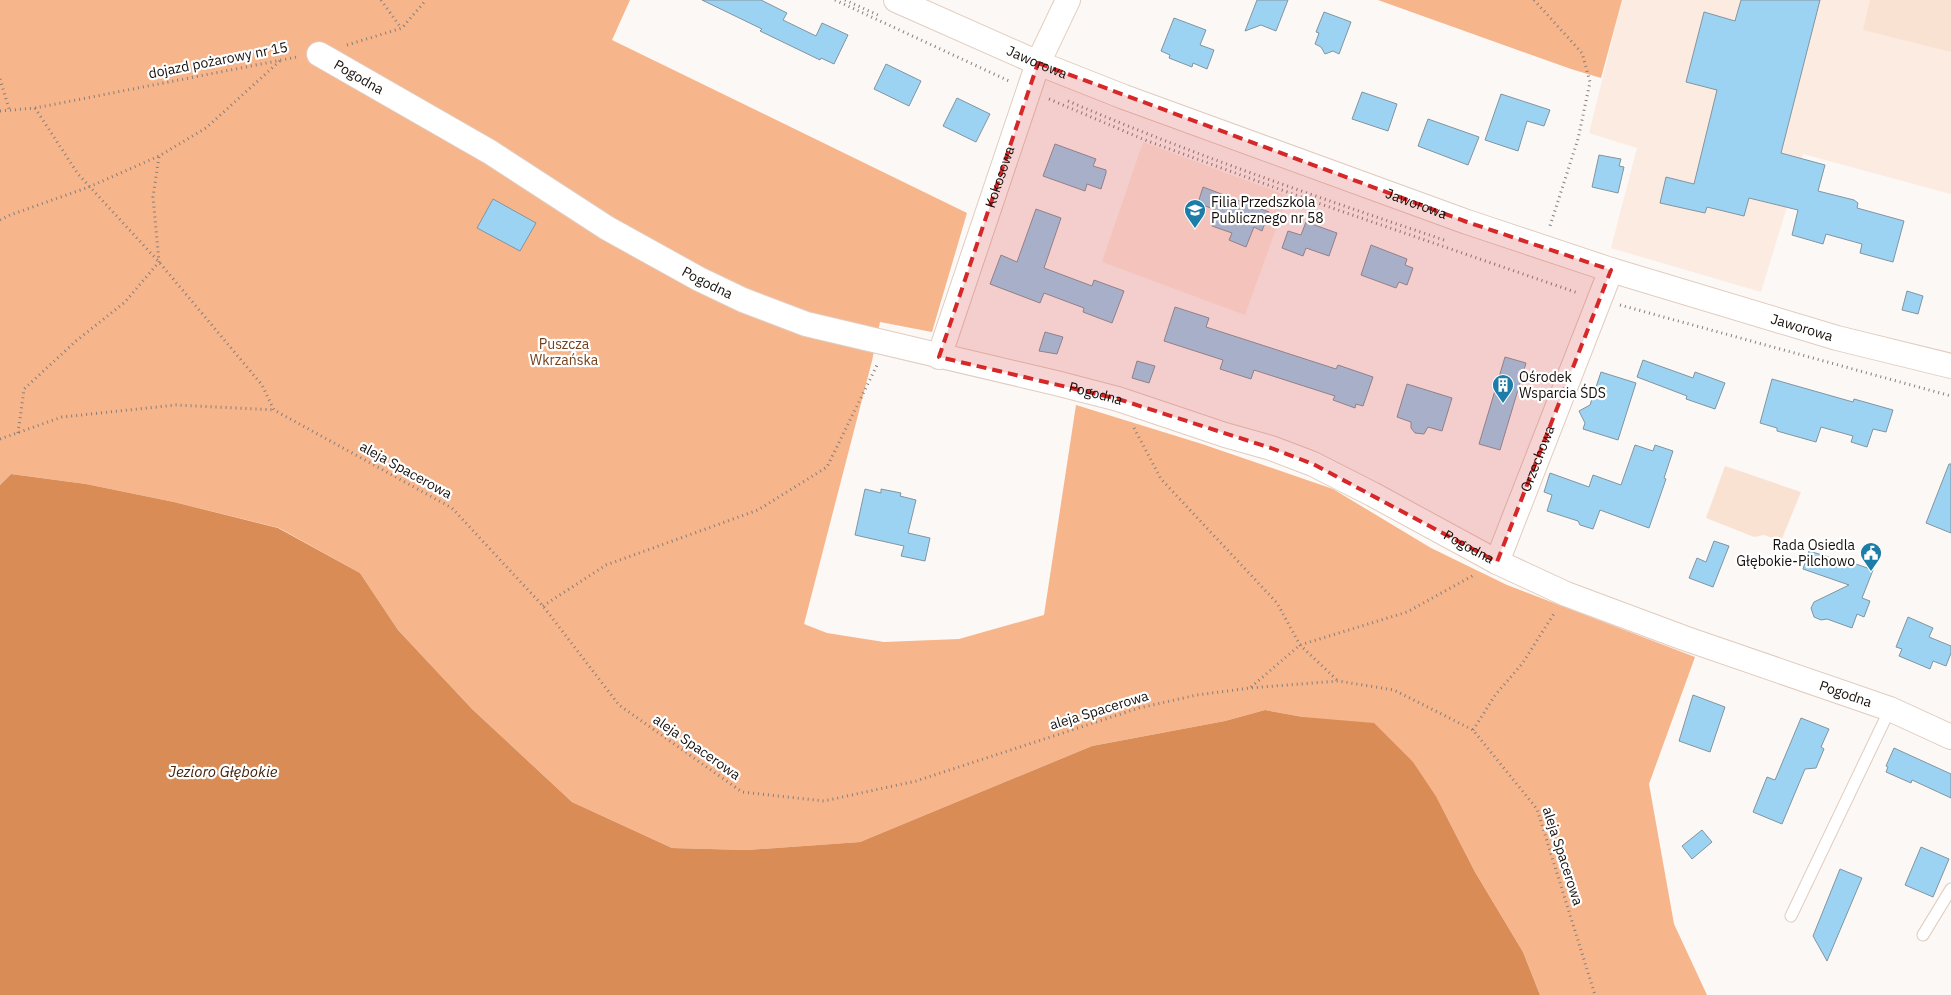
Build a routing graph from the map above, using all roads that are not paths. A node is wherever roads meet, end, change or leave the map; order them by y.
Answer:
1 (896, 0) edge
2 (1068, 0) edge
3 (319, 54) road end
4 (1038, 63) junction
5 (1611, 270) junction
6 (939, 357) junction
7 (1951, 366) edge
8 (1497, 562) junction
9 (1890, 710) junction
10 (1951, 737) edge
11 (1951, 889) edge
12 (1791, 916) dead end
13 (1923, 935) dead end

1 - 4 street, Jaworowa
2 - 4 street, Kokosowa
3 - 6 street, Pogodna
4 - 5 street, Jaworowa
4 - 6 street, Kokosowa
5 - 7 street, Jaworowa
5 - 8 street, Orzechowa
6 - 8 street, Pogodna
8 - 9 street, Pogodna
9 - 10 street, Pogodna
9 - 12 lane, Pogodna
11 - 13 lane

